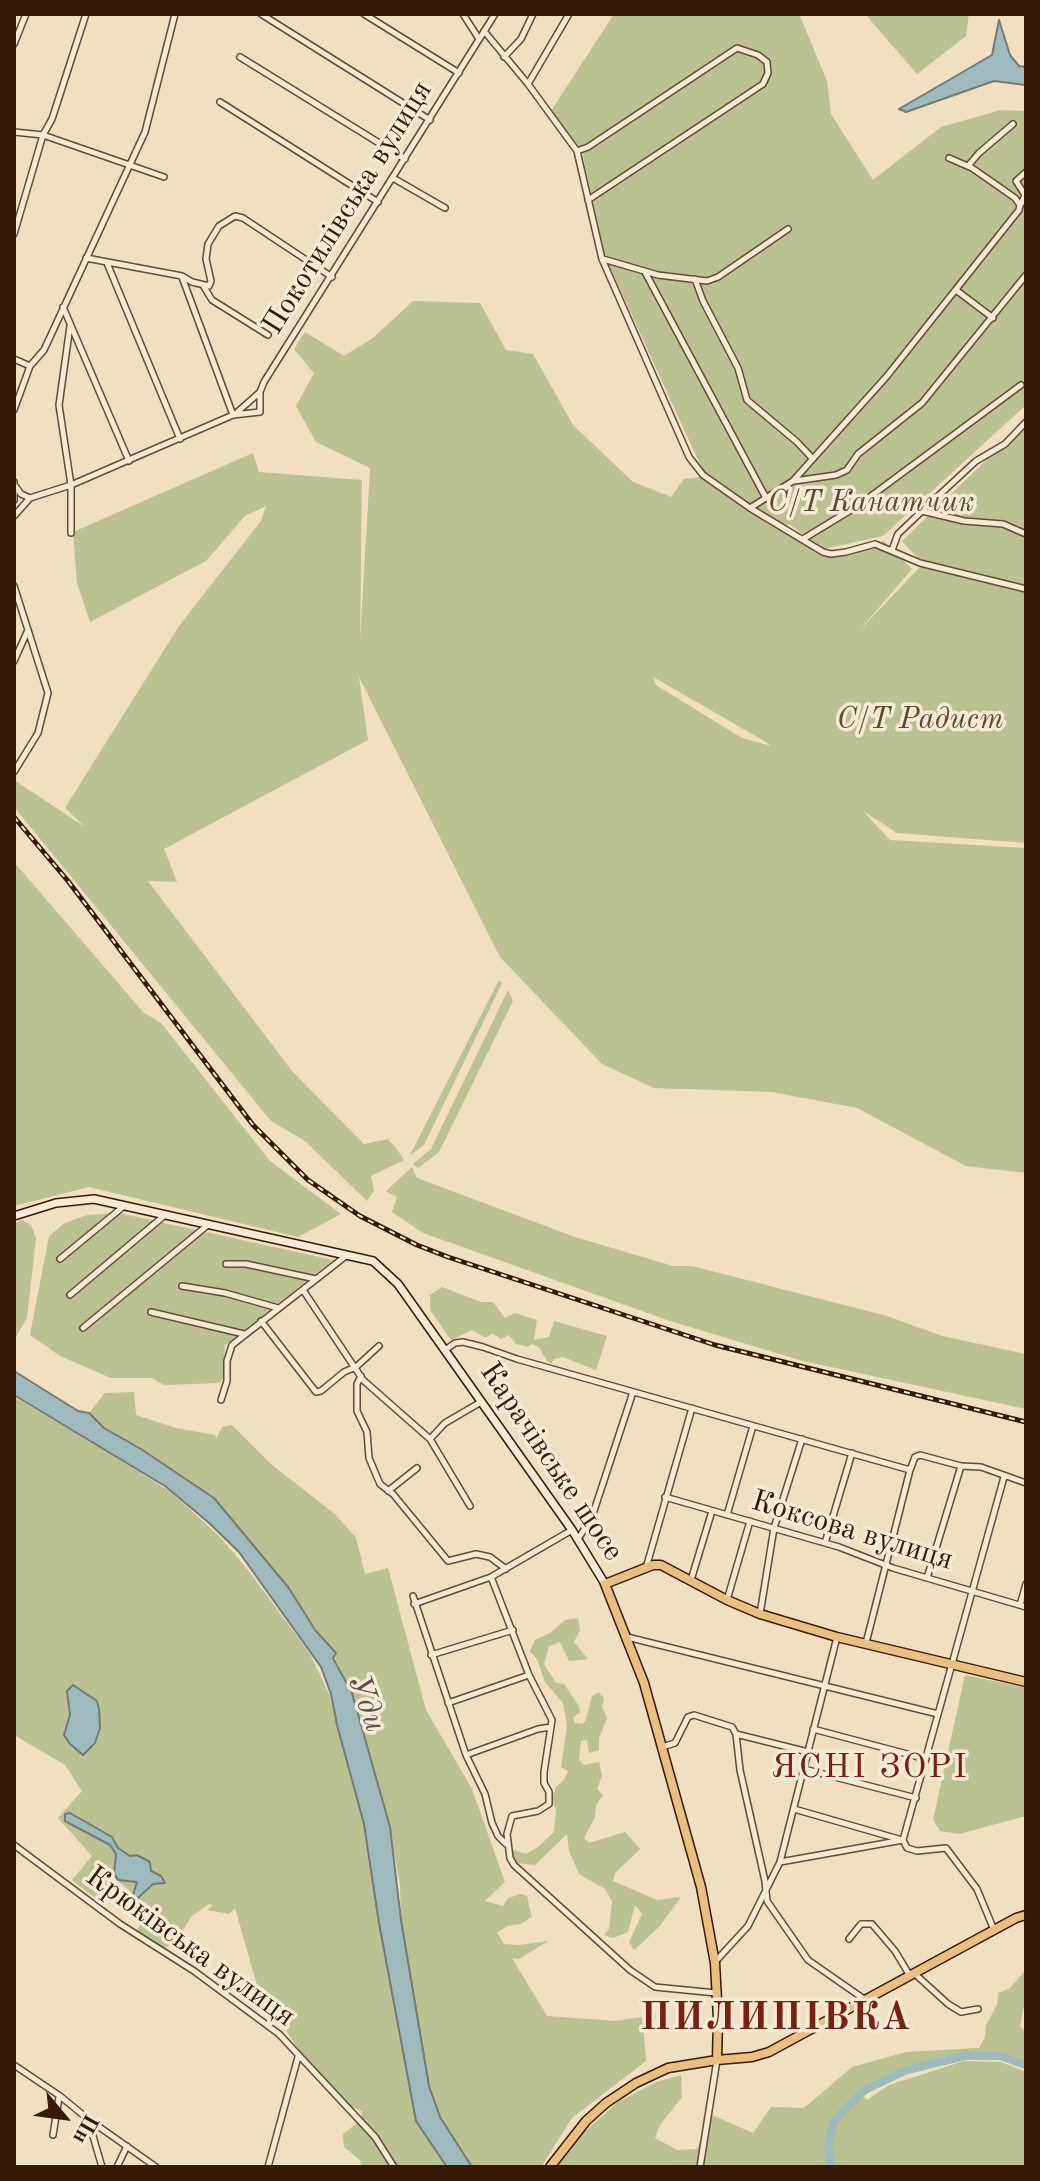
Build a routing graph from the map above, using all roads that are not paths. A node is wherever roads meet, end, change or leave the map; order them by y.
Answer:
1 (26, 14) edge
2 (86, 14) edge
3 (175, 14) edge
4 (261, 14) edge
5 (364, 14) edge
6 (463, 14) edge
7 (495, 14) edge
8 (533, 14) edge
9 (569, 14) edge
10 (484, 31) junction
11 (479, 39) junction
12 (14, 44) edge
13 (240, 57) dead end
14 (504, 57) junction
15 (459, 73) junction
16 (528, 84) junction
17 (220, 102) dead end
18 (430, 120) junction
19 (1013, 124) dead end
20 (14, 132) edge
21 (43, 135) junction
22 (577, 151) junction
23 (949, 158) dead end
24 (405, 159) junction
25 (131, 165) junction
26 (968, 166) junction
27 (1026, 172) edge
28 (164, 177) dead end
29 (393, 178) junction
30 (588, 200) junction
31 (378, 202) junction
32 (1020, 205) junction
33 (445, 208) dead end
34 (788, 229) dead end
35 (14, 234) edge
36 (86, 258) junction
37 (602, 259) junction
38 (107, 263) junction
39 (645, 272) junction
40 (1026, 275) edge
41 (182, 276) junction
42 (332, 277) junction
43 (695, 279) junction
44 (206, 286) junction
45 (956, 290) junction
46 (63, 307) junction
47 (993, 318) junction
48 (70, 326) junction
49 (268, 335) dead end
50 (14, 359) edge
51 (30, 366) junction
52 (1021, 385) dead end
53 (260, 392) junction
54 (14, 410) edge
55 (233, 415) junction
56 (1026, 422) edge
57 (180, 439) junction
58 (812, 458) junction
59 (129, 461) junction
60 (793, 481) junction
61 (15, 484) edge
62 (71, 485) junction
63 (30, 498) junction
64 (766, 498) junction
65 (14, 500) edge
66 (750, 508) junction
67 (922, 511) junction
68 (14, 516) edge
69 (71, 533) dead end
70 (1026, 534) edge
71 (803, 540) junction
72 (892, 550) junction
73 (14, 586) edge
74 (1026, 589) edge
75 (29, 629) junction
76 (14, 661) edge
77 (14, 772) edge
78 (124, 1205) junction
79 (166, 1214) junction
80 (14, 1216) edge
81 (210, 1224) junction
82 (348, 1254) junction
83 (60, 1259) dead end
84 (226, 1264) dead end
85 (317, 1279) junction
86 (182, 1286) dead end
87 (303, 1290) junction
88 (70, 1295) dead end
89 (279, 1308) junction
90 (151, 1312) dead end
91 (261, 1321) junction
92 (83, 1328) dead end
93 (245, 1334) junction
94 (379, 1346) dead end
95 (445, 1350) junction
96 (356, 1367) junction
97 (361, 1376) junction
98 (633, 1392) junction
99 (221, 1400) dead end
100 (481, 1402) junction
101 (692, 1408) junction
102 (753, 1426) junction
103 (430, 1439) junction
104 (802, 1439) junction
105 (852, 1453) junction
106 (961, 1466) junction
107 (417, 1468) dead end
108 (910, 1470) junction
109 (1004, 1477) junction
110 (1026, 1483) edge
111 (387, 1491) junction
112 (665, 1497) junction
113 (470, 1506) dead end
114 (712, 1511) junction
115 (727, 1515) junction
116 (750, 1521) junction
117 (774, 1528) junction
118 (572, 1530) junction
119 (578, 1539) junction
120 (825, 1543) junction
121 (886, 1565) junction
122 (646, 1568) junction
123 (506, 1569) junction
124 (491, 1577) junction
125 (927, 1578) junction
126 (691, 1580) junction
127 (605, 1584) junction
128 (1026, 1584) edge
129 (972, 1591) junction
130 (413, 1596) dead end
131 (727, 1600) junction
132 (414, 1604) junction
133 (1023, 1606) edge
134 (760, 1614) junction
135 (513, 1630) junction
136 (627, 1637) junction
137 (837, 1637) junction
138 (866, 1645) junction
139 (431, 1655) junction
140 (951, 1665) junction
141 (529, 1675) junction
142 (1026, 1682) edge
143 (824, 1686) junction
144 (448, 1703) junction
145 (938, 1714) junction
146 (551, 1727) junction
147 (813, 1729) junction
148 (736, 1734) junction
149 (662, 1747) junction
150 (808, 1752) junction
151 (466, 1755) junction
152 (926, 1759) junction
153 (804, 1769) junction
154 (916, 1798) junction
155 (794, 1809) junction
156 (903, 1840) junction
157 (507, 1844) junction
158 (14, 1845) edge
159 (780, 1862) junction
160 (765, 1895) junction
161 (1026, 1915) edge
162 (994, 1930) junction
163 (849, 1939) dead end
164 (715, 1963) junction
165 (913, 1975) junction
166 (717, 1993) junction
167 (866, 2001) junction
168 (978, 2009) dead end
169 (298, 2056) junction
170 (717, 2060) junction
171 (14, 2065) edge
172 (60, 2096) junction
173 (88, 2119) junction
174 (53, 2135) dead end
175 (127, 2146) junction
176 (102, 2167) edge
177 (117, 2167) edge
178 (156, 2167) edge
179 (268, 2167) edge
180 (394, 2167) edge
181 (550, 2167) edge
182 (700, 2167) edge

1 - 12 street
2 - 21 street
3 - 25 street
4 - 18 street
5 - 15 street
6 - 11 street
7 - 10 street, Покотилівська вулиця
8 - 14 street
9 - 16 street
10 - 11 street, Покотилівська вулиця
10 - 14 street
11 - 15 street, Покотилівська вулиця
13 - 24 street
14 - 16 street
15 - 18 street, Покотилівська вулиця
16 - 22 street
17 - 31 street
18 - 24 street, Покотилівська вулиця
19 - 26 street
20 - 21 street
21 - 25 street
21 - 35 street
22 - 30 street
22 - 30 street
23 - 26 street
24 - 29 street, Покотилівська вулиця
25 - 28 street
25 - 36 street
26 - 32 street
27 - 32 street
29 - 31 street, Покотилівська вулиця
29 - 33 street
30 - 37 street
31 - 42 street, Покотилівська вулиця
32 - 45 street
34 - 43 street
36 - 38 street
36 - 46 street
37 - 39 street
37 - 66 street
38 - 41 street
38 - 57 street
39 - 43 street
39 - 64 street
40 - 47 street
41 - 44 street
41 - 55 street
42 - 44 street
42 - 53 street, Покотилівська вулиця
43 - 58 street
44 - 49 street
45 - 47 street
45 - 58 street
46 - 48 street
46 - 51 street
47 - 60 street
48 - 59 street
48 - 62 street
50 - 51 street
51 - 54 street
52 - 71 street
53 - 55 street
53 - 55 street
55 - 57 street
56 - 67 street
57 - 59 street
58 - 60 street
59 - 62 street
60 - 64 street
61 - 63 street
61 - 65 street
62 - 63 street
62 - 69 street
63 - 68 street
64 - 66 street
66 - 71 street
67 - 70 street
67 - 72 street
71 - 72 street
72 - 74 street
73 - 75 street
75 - 76 street
75 - 77 street
78 - 79 main road, Карачівське шосе
78 - 80 main road, Карачівське шосе
78 - 83 street
79 - 81 main road, Карачівське шосе
79 - 88 street
81 - 82 main road, Карачівське шосе
81 - 92 street
82 - 85 street
82 - 95 main road, Карачівське шосе
84 - 85 street
85 - 87 street
86 - 89 street
87 - 89 street
87 - 96 street
89 - 91 street
90 - 93 street
91 - 93 street
91 - 96 street
93 - 99 street
94 - 96 street
95 - 98 street
95 - 100 main road, Карачівське шосе
96 - 97 street
97 - 103 street
97 - 111 street
98 - 101 street
98 - 119 street
100 - 103 street
100 - 118 main road, Карачівське шосе
101 - 102 street
101 - 112 street
102 - 104 street
102 - 115 street
103 - 113 street
104 - 105 street
104 - 117 street
105 - 108 street
105 - 120 street
106 - 108 street
106 - 109 street
106 - 125 street
107 - 111 street
108 - 121 street
109 - 110 street
109 - 129 street
111 - 123 street
112 - 114 street, Коксова вулиця
112 - 122 street
114 - 115 street, Коксова вулиця
114 - 126 street
115 - 116 street, Коксова вулиця
116 - 117 street, Коксова вулиця
116 - 131 street
117 - 120 street, Коксова вулиця
117 - 134 street
118 - 119 main road, Карачівське шосе
118 - 123 street
119 - 127 main road, Карачівське шосе
120 - 121 street, Коксова вулиця
121 - 125 street, Коксова вулиця
121 - 138 street
122 - 126 main road
122 - 127 main road
123 - 124 street
124 - 132 street
124 - 135 street
125 - 129 street, Коксова вулиця
126 - 131 main road
127 - 136 main road, Карачівське шосе
128 - 133 street
129 - 133 street, Коксова вулиця
129 - 140 street
130 - 132 street
131 - 134 main road
132 - 139 street
134 - 137 main road
135 - 139 street
135 - 141 street
136 - 143 street
136 - 149 main road, Карачівське шосе
137 - 138 main road
137 - 143 street
138 - 140 main road
139 - 144 street
140 - 142 main road
140 - 145 street
141 - 144 street
141 - 146 street
143 - 145 street
143 - 147 street
144 - 151 street
145 - 152 street
146 - 151 street
146 - 157 street
147 - 150 street
147 - 152 street
148 - 149 street
148 - 150 street
148 - 160 street
149 - 164 main road, Карачівське шосе
150 - 153 street
151 - 157 street
152 - 154 street
153 - 154 street
153 - 155 street
154 - 156 street
155 - 156 street
155 - 159 street
156 - 159 street
156 - 162 street
157 - 166 street
158 - 169 street, Крюківська вулиця
159 - 160 street
160 - 164 street
160 - 167 street
161 - 162 main road
162 - 165 main road
163 - 165 street
164 - 166 main road, Карачівське шосе
165 - 167 main road
165 - 168 street
166 - 170 main road, Карачівське шосе
167 - 170 main road
169 - 179 street
169 - 180 street, Крюківська вулиця
170 - 181 main road
170 - 182 street, Карачівське шосе
171 - 172 street
172 - 173 street
172 - 174 street
173 - 175 street
173 - 176 street
175 - 177 street
175 - 178 street

